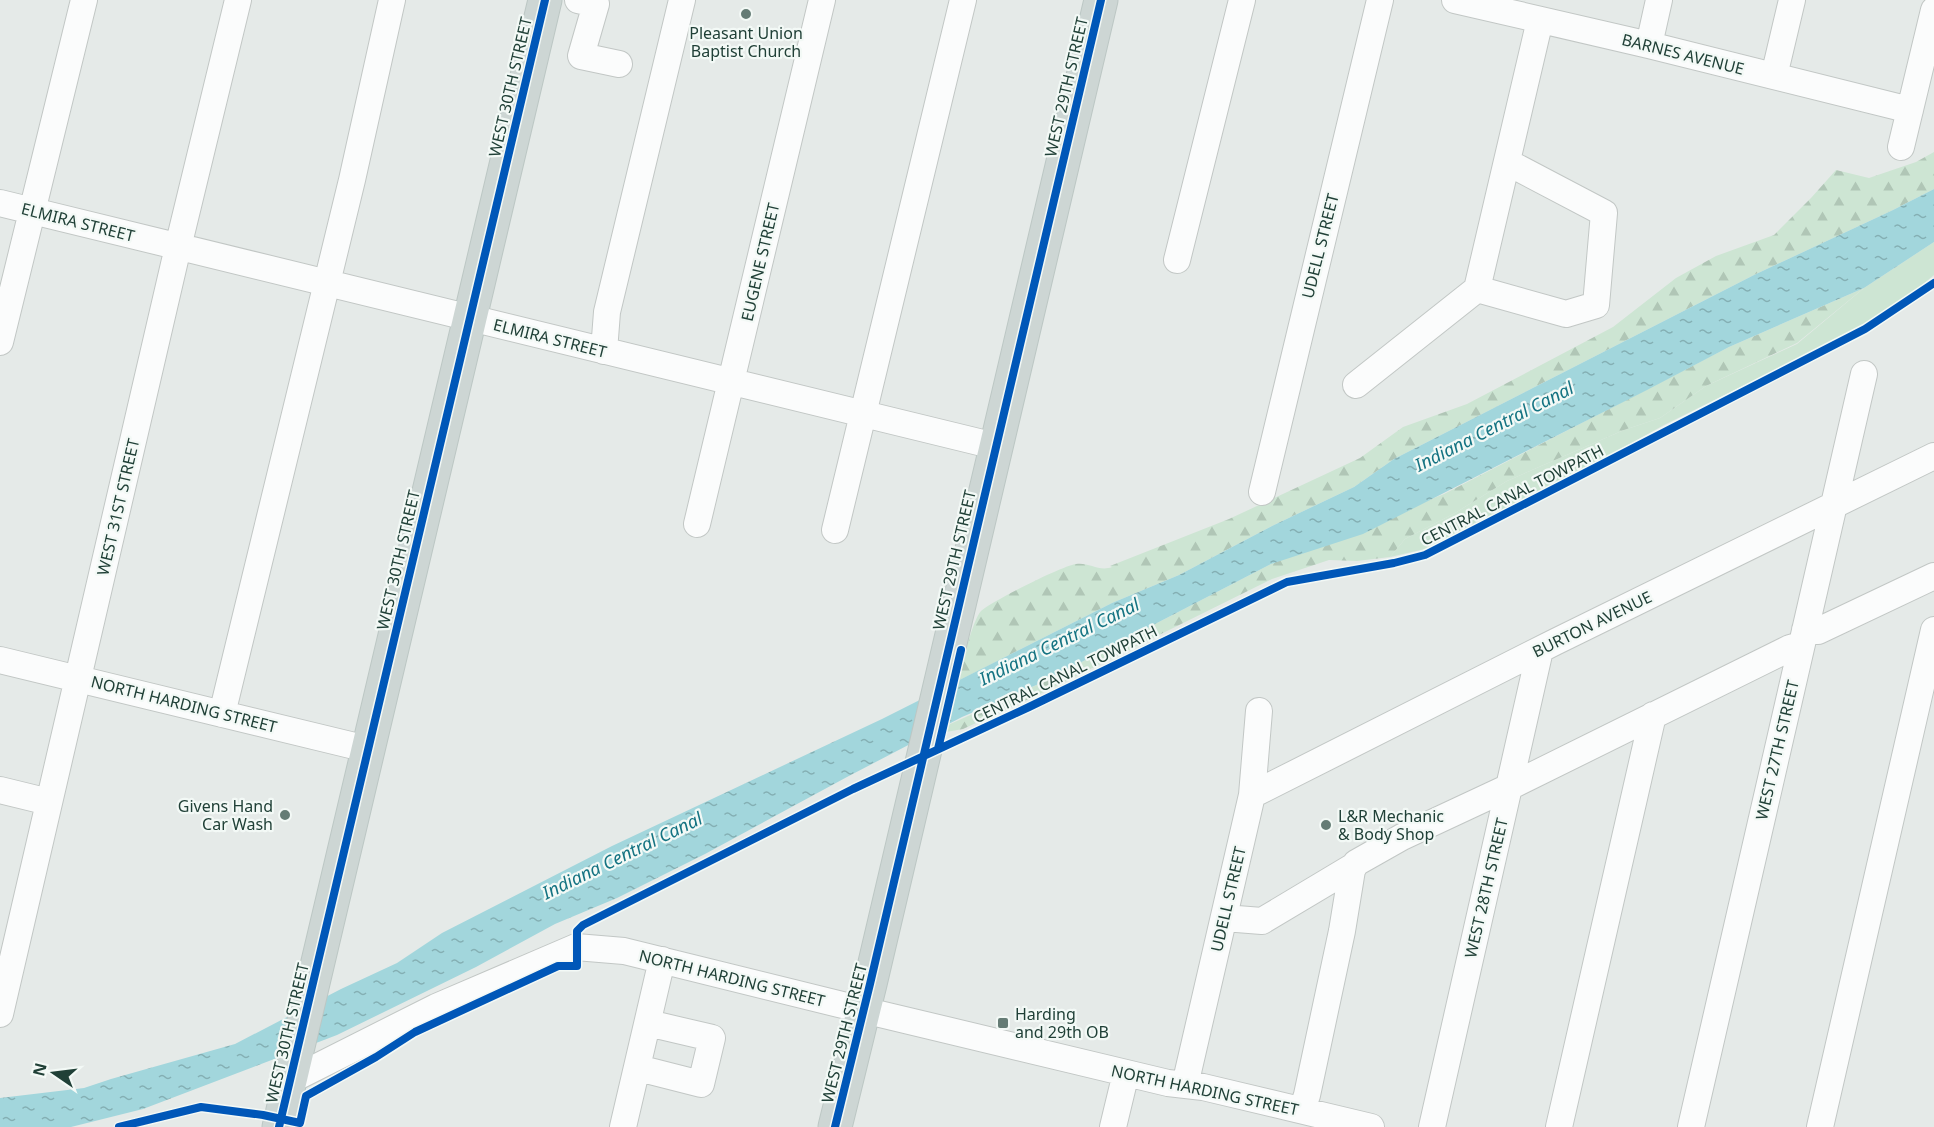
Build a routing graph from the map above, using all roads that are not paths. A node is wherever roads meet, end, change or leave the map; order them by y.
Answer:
1 (84, 0) edge
2 (238, 0) edge
3 (392, 0) edge
4 (544, 0) edge
5 (578, 0) edge
6 (682, 0) edge
7 (822, 0) edge
8 (963, 0) edge
9 (1101, 0) edge
10 (1242, 0) edge
11 (1380, 0) edge
12 (1455, 0) edge
13 (1659, 0) edge
14 (1792, 0) edge
15 (1515, 7) edge
16 (1934, 10) edge
17 (1540, 20) junction
18 (1648, 45) junction
19 (619, 64) dead end
20 (1774, 76) junction
21 (1910, 110) junction
22 (1901, 147) dead end
23 (1507, 162) junction
24 (0, 203) edge
25 (32, 211) junction
26 (178, 247) junction
27 (1177, 260) dead end
28 (327, 283) junction
29 (1477, 289) junction
30 (469, 318) junction
31 (0, 342) edge
32 (604, 351) junction
33 (1864, 374) dead end
34 (731, 382) junction
35 (1356, 385) dead end
36 (863, 414) junction
37 (995, 446) junction
38 (1934, 456) edge
39 (1262, 492) dead end
40 (1834, 505) junction
41 (697, 524) dead end
42 (835, 530) dead end
43 (1934, 576) edge
44 (1934, 630) edge
45 (1803, 637) junction
46 (1540, 650) junction
47 (0, 660) edge
48 (78, 678) junction
49 (1259, 711) dead end
50 (222, 714) junction
51 (1653, 715) junction
52 (367, 749) junction
53 (1509, 787) junction
54 (0, 790) edge
55 (1252, 795) junction
56 (49, 802) junction
57 (1354, 866) junction
58 (1224, 918) junction
59 (662, 960) junction
60 (863, 1011) junction
61 (0, 1014) edge
62 (648, 1023) junction
63 (638, 1068) junction
64 (1126, 1073) junction
65 (291, 1074) junction
66 (1185, 1085) junction
67 (1302, 1110) junction
68 (627, 1126) edge
69 (279, 1127) edge
70 (835, 1127) edge
71 (1113, 1127) edge
72 (1371, 1127) edge
73 (1432, 1127) edge
74 (1559, 1127) edge
75 (1691, 1127) edge
76 (1820, 1127) edge

1 - 25 street
2 - 26 street, WEST 31ST STREET
3 - 28 street
4 - 30 main road, WEST 30TH STREET
5 - 19 street
6 - 32 street
7 - 34 street, EUGENE STREET
8 - 36 street
9 - 37 main road, WEST 29TH STREET
10 - 27 street
11 - 39 street, UDELL STREET
12 - 15 street, BARNES AVENUE
13 - 18 street
14 - 20 street
15 - 17 street, BARNES AVENUE
16 - 21 street
17 - 18 street, BARNES AVENUE
17 - 23 street
18 - 20 street, BARNES AVENUE
20 - 21 street, BARNES AVENUE
21 - 22 street
23 - 29 street
23 - 29 street
24 - 25 street, ELMIRA STREET
25 - 26 street, ELMIRA STREET
25 - 31 street
26 - 28 street, ELMIRA STREET
26 - 48 street, WEST 31ST STREET
28 - 30 street, ELMIRA STREET
28 - 50 street
29 - 35 street
30 - 32 street, ELMIRA STREET
30 - 52 main road, WEST 30TH STREET
32 - 34 street, ELMIRA STREET
33 - 40 street, WEST 27TH STREET
34 - 36 street, ELMIRA STREET
34 - 41 street, EUGENE STREET
36 - 37 street, ELMIRA STREET
36 - 42 street
37 - 60 main road, WEST 29TH STREET
38 - 40 street, BURTON AVENUE
40 - 45 street, WEST 27TH STREET
40 - 46 street, BURTON AVENUE
43 - 45 street
44 - 76 street
45 - 51 street
45 - 75 street, WEST 27TH STREET
46 - 53 street, WEST 28TH STREET
46 - 55 street, BURTON AVENUE
47 - 48 street, NORTH HARDING STREET
48 - 50 street, NORTH HARDING STREET
48 - 56 street, WEST 31ST STREET
49 - 55 street, UDELL STREET
50 - 52 street, NORTH HARDING STREET
51 - 53 street
51 - 74 street
52 - 65 main road, WEST 30TH STREET
53 - 57 street
53 - 73 street, WEST 28TH STREET
54 - 56 street
55 - 58 street, UDELL STREET
56 - 61 street, WEST 31ST STREET
57 - 58 street
57 - 67 street
58 - 66 street, UDELL STREET
59 - 60 street, NORTH HARDING STREET
59 - 62 street
59 - 65 street, NORTH HARDING STREET
60 - 64 street, NORTH HARDING STREET
60 - 70 main road, WEST 29TH STREET
62 - 63 street
62 - 63 street
63 - 68 street
64 - 66 street, NORTH HARDING STREET
64 - 71 street
65 - 69 main road, WEST 30TH STREET
66 - 67 street, NORTH HARDING STREET
67 - 72 street, NORTH HARDING STREET

